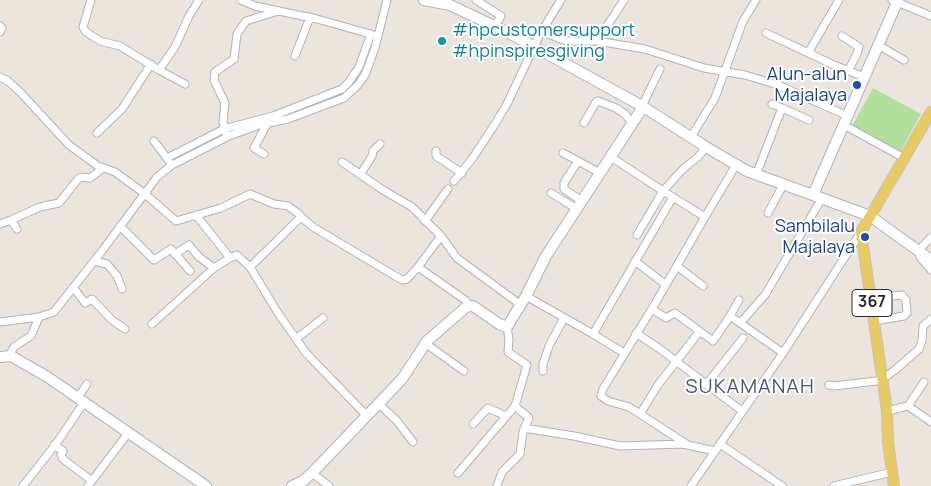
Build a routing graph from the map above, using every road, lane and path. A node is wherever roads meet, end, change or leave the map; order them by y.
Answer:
1 (91, 0) edge
2 (199, 0) edge
3 (241, 0) edge
4 (387, 0) edge
5 (424, 0) edge
6 (476, 0) edge
7 (561, 0) edge
8 (624, 0) edge
9 (756, 0) edge
10 (838, 0) edge
11 (896, 1) edge
12 (278, 10) junction
13 (931, 16) edge
14 (310, 17) junction
15 (0, 26) edge
16 (495, 26) junction
17 (0, 32) edge
18 (541, 32) junction
19 (766, 33) dead end
20 (376, 34) junction
21 (512, 34) junction
22 (842, 36) dead end
23 (597, 41) junction
24 (535, 46) junction
25 (878, 46) junction
26 (808, 53) junction
27 (295, 56) dead end
28 (904, 60) dead end
29 (151, 64) junction
30 (660, 69) dead end
31 (159, 70) junction
32 (848, 71) junction
33 (725, 72) junction
34 (0, 77) edge
35 (864, 77) junction
36 (185, 84) dead end
37 (772, 104) dead end
38 (782, 108) junction
39 (931, 114) edge
40 (287, 115) junction
41 (638, 115) junction
42 (809, 120) dead end
43 (846, 120) junction
44 (268, 122) junction
45 (584, 123) dead end
46 (97, 132) dead end
47 (226, 133) junction
48 (691, 137) junction
49 (154, 141) dead end
50 (380, 144) dead end
51 (705, 148) junction
52 (436, 151) dead end
53 (563, 152) dead end
54 (264, 154) dead end
55 (611, 157) junction
56 (904, 158) junction
57 (578, 161) junction
58 (169, 162) junction
59 (342, 162) dead end
60 (103, 168) junction
61 (731, 171) junction
62 (462, 173) junction
63 (600, 173) junction
64 (360, 175) junction
65 (756, 175) junction
66 (454, 182) dead end
67 (448, 189) dead end
68 (781, 190) junction
69 (663, 191) junction
70 (550, 193) dead end
71 (144, 194) junction
72 (673, 197) junction
73 (818, 197) junction
74 (579, 205) junction
75 (768, 213) dead end
76 (196, 215) junction
77 (301, 217) junction
78 (705, 217) junction
79 (869, 217) junction
80 (11, 220) junction
81 (425, 221) junction
82 (0, 224) edge
83 (120, 226) junction
84 (17, 230) dead end
85 (862, 231) junction
86 (637, 235) dead end
87 (441, 236) junction
88 (931, 237) edge
89 (919, 250) junction
90 (175, 254) junction
91 (230, 258) junction
92 (931, 260) edge
93 (94, 261) junction
94 (635, 261) junction
95 (677, 266) junction
96 (250, 267) junction
97 (418, 267) junction
98 (214, 268) junction
99 (931, 270) edge
100 (190, 271) dead end
101 (666, 285) junction
102 (703, 286) dead end
103 (73, 287) junction
104 (122, 289) dead end
105 (871, 298) junction
106 (523, 300) junction
107 (739, 300) dead end
108 (468, 306) junction
109 (652, 309) junction
110 (730, 316) junction
111 (39, 317) junction
112 (323, 318) dead end
113 (564, 318) junction
114 (931, 319) edge
115 (874, 321) junction
116 (0, 322) edge
117 (741, 322) junction
118 (152, 324) dead end
119 (507, 327) junction
120 (125, 329) dead end
121 (699, 332) junction
122 (636, 333) junction
123 (593, 334) junction
124 (296, 338) junction
125 (743, 338) dead end
126 (425, 343) junction
127 (624, 353) junction
128 (783, 353) junction
129 (0, 356) edge
130 (11, 356) junction
131 (677, 362) junction
132 (464, 371) dead end
133 (543, 371) dead end
134 (880, 374) junction
135 (924, 382) dead end
136 (87, 384) dead end
137 (706, 385) junction
138 (829, 385) dead end
139 (81, 399) junction
140 (378, 403) junction
141 (515, 406) junction
142 (908, 406) junction
143 (742, 411) junction
144 (887, 411) junction
145 (640, 414) junction
146 (366, 416) junction
147 (506, 416) junction
148 (931, 422) edge
149 (473, 424) dead end
150 (524, 428) junction
151 (129, 432) junction
152 (413, 442) dead end
153 (720, 444) junction
154 (54, 445) junction
155 (689, 445) junction
156 (715, 451) junction
157 (892, 472) junction
158 (312, 473) junction
159 (458, 473) dead end
160 (90, 483) edge
161 (23, 486) edge
162 (206, 486) edge
163 (292, 486) edge
164 (329, 486) edge
165 (497, 486) edge
166 (691, 486) edge
167 (782, 486) edge
168 (834, 486) edge
169 (894, 486) edge

1 - 29 street
2 - 31 street
3 - 12 street
4 - 20 street
5 - 16 street
6 - 16 street
7 - 18 street
8 - 23 street
9 - 33 street
10 - 26 street
11 - 13 street
11 - 25 street
12 - 14 street
12 - 47 street
14 - 20 street
14 - 27 street
15 - 17 street
16 - 21 street
18 - 21 street
18 - 23 street
18 - 24 street
19 - 26 street
20 - 40 street
21 - 24 street
22 - 32 street
23 - 33 street
24 - 41 street
24 - 62 street
25 - 28 street
25 - 35 street
26 - 32 street
29 - 31 street
29 - 46 street
30 - 41 street
31 - 36 street
32 - 35 street
33 - 43 street
33 - 48 street
34 - 60 street
35 - 43 street
37 - 38 street
38 - 42 street
38 - 65 street
39 - 56 main road
40 - 44 street
40 - 47 street
41 - 45 street
41 - 48 street
41 - 55 street
43 - 56 street
43 - 73 street
44 - 47 street
44 - 54 street
47 - 58 street
48 - 51 street
49 - 58 street
50 - 64 street
51 - 61 street
51 - 69 street
52 - 62 street
53 - 57 street
55 - 63 street
55 - 69 street
56 - 79 main road
57 - 63 street
57 - 74 street
58 - 71 street
59 - 64 street
60 - 71 street
60 - 80 street
61 - 65 street
61 - 78 street
62 - 66 street
63 - 74 street
64 - 81 street
65 - 68 street
67 - 81 street
68 - 73 street
68 - 75 street
69 - 72 street
69 - 86 street
70 - 74 street
71 - 76 street
71 - 83 street
72 - 78 street
72 - 94 street
73 - 79 street
73 - 117 street
74 - 106 street
76 - 77 street
76 - 91 street
77 - 96 street
77 - 97 street
78 - 95 street
79 - 85 main road
79 - 89 street
80 - 82 street
80 - 84 street
81 - 87 street
83 - 90 street
83 - 93 street
85 - 105 main road, 367
85 - 128 street
87 - 97 street
87 - 106 street
88 - 89 street
89 - 92 street
89 - 99 street
90 - 98 street
90 - 100 street
91 - 96 street
91 - 98 street
93 - 103 street
93 - 104 street
94 - 101 street
94 - 123 street
95 - 101 street
95 - 102 street
96 - 124 street
97 - 108 street
98 - 118 street
101 - 109 street
103 - 111 street
103 - 120 street
105 - 115 main road, 367
105 - 115 street
106 - 113 street
106 - 119 street
107 - 110 street
108 - 119 street
108 - 126 street
109 - 121 street
109 - 122 street
110 - 117 street
110 - 121 street
111 - 116 street
111 - 130 street
112 - 124 street
113 - 123 street
113 - 133 street
114 - 134 street
115 - 134 main road, 367
117 - 128 street
119 - 141 street
121 - 131 street
122 - 127 street
122 - 131 street
123 - 127 street
124 - 146 street
125 - 137 street
126 - 132 street
126 - 140 street
127 - 145 street
128 - 143 street
129 - 130 street
130 - 139 street
131 - 137 street
131 - 145 street
134 - 138 street
134 - 144 main road, 367
135 - 142 street
136 - 139 street
137 - 143 street
139 - 151 street
139 - 154 street
140 - 146 street
140 - 152 street
141 - 147 street
141 - 150 street
142 - 144 street
142 - 148 street
143 - 153 street
144 - 157 main road, 367
145 - 155 street
146 - 158 street
147 - 149 street
147 - 159 street
150 - 155 street
150 - 165 street
151 - 160 street
151 - 162 street
153 - 156 street
153 - 167 street
154 - 160 street
154 - 161 street
155 - 156 street
156 - 166 street
157 - 168 street
157 - 169 main road, 367
158 - 163 street
158 - 164 street

